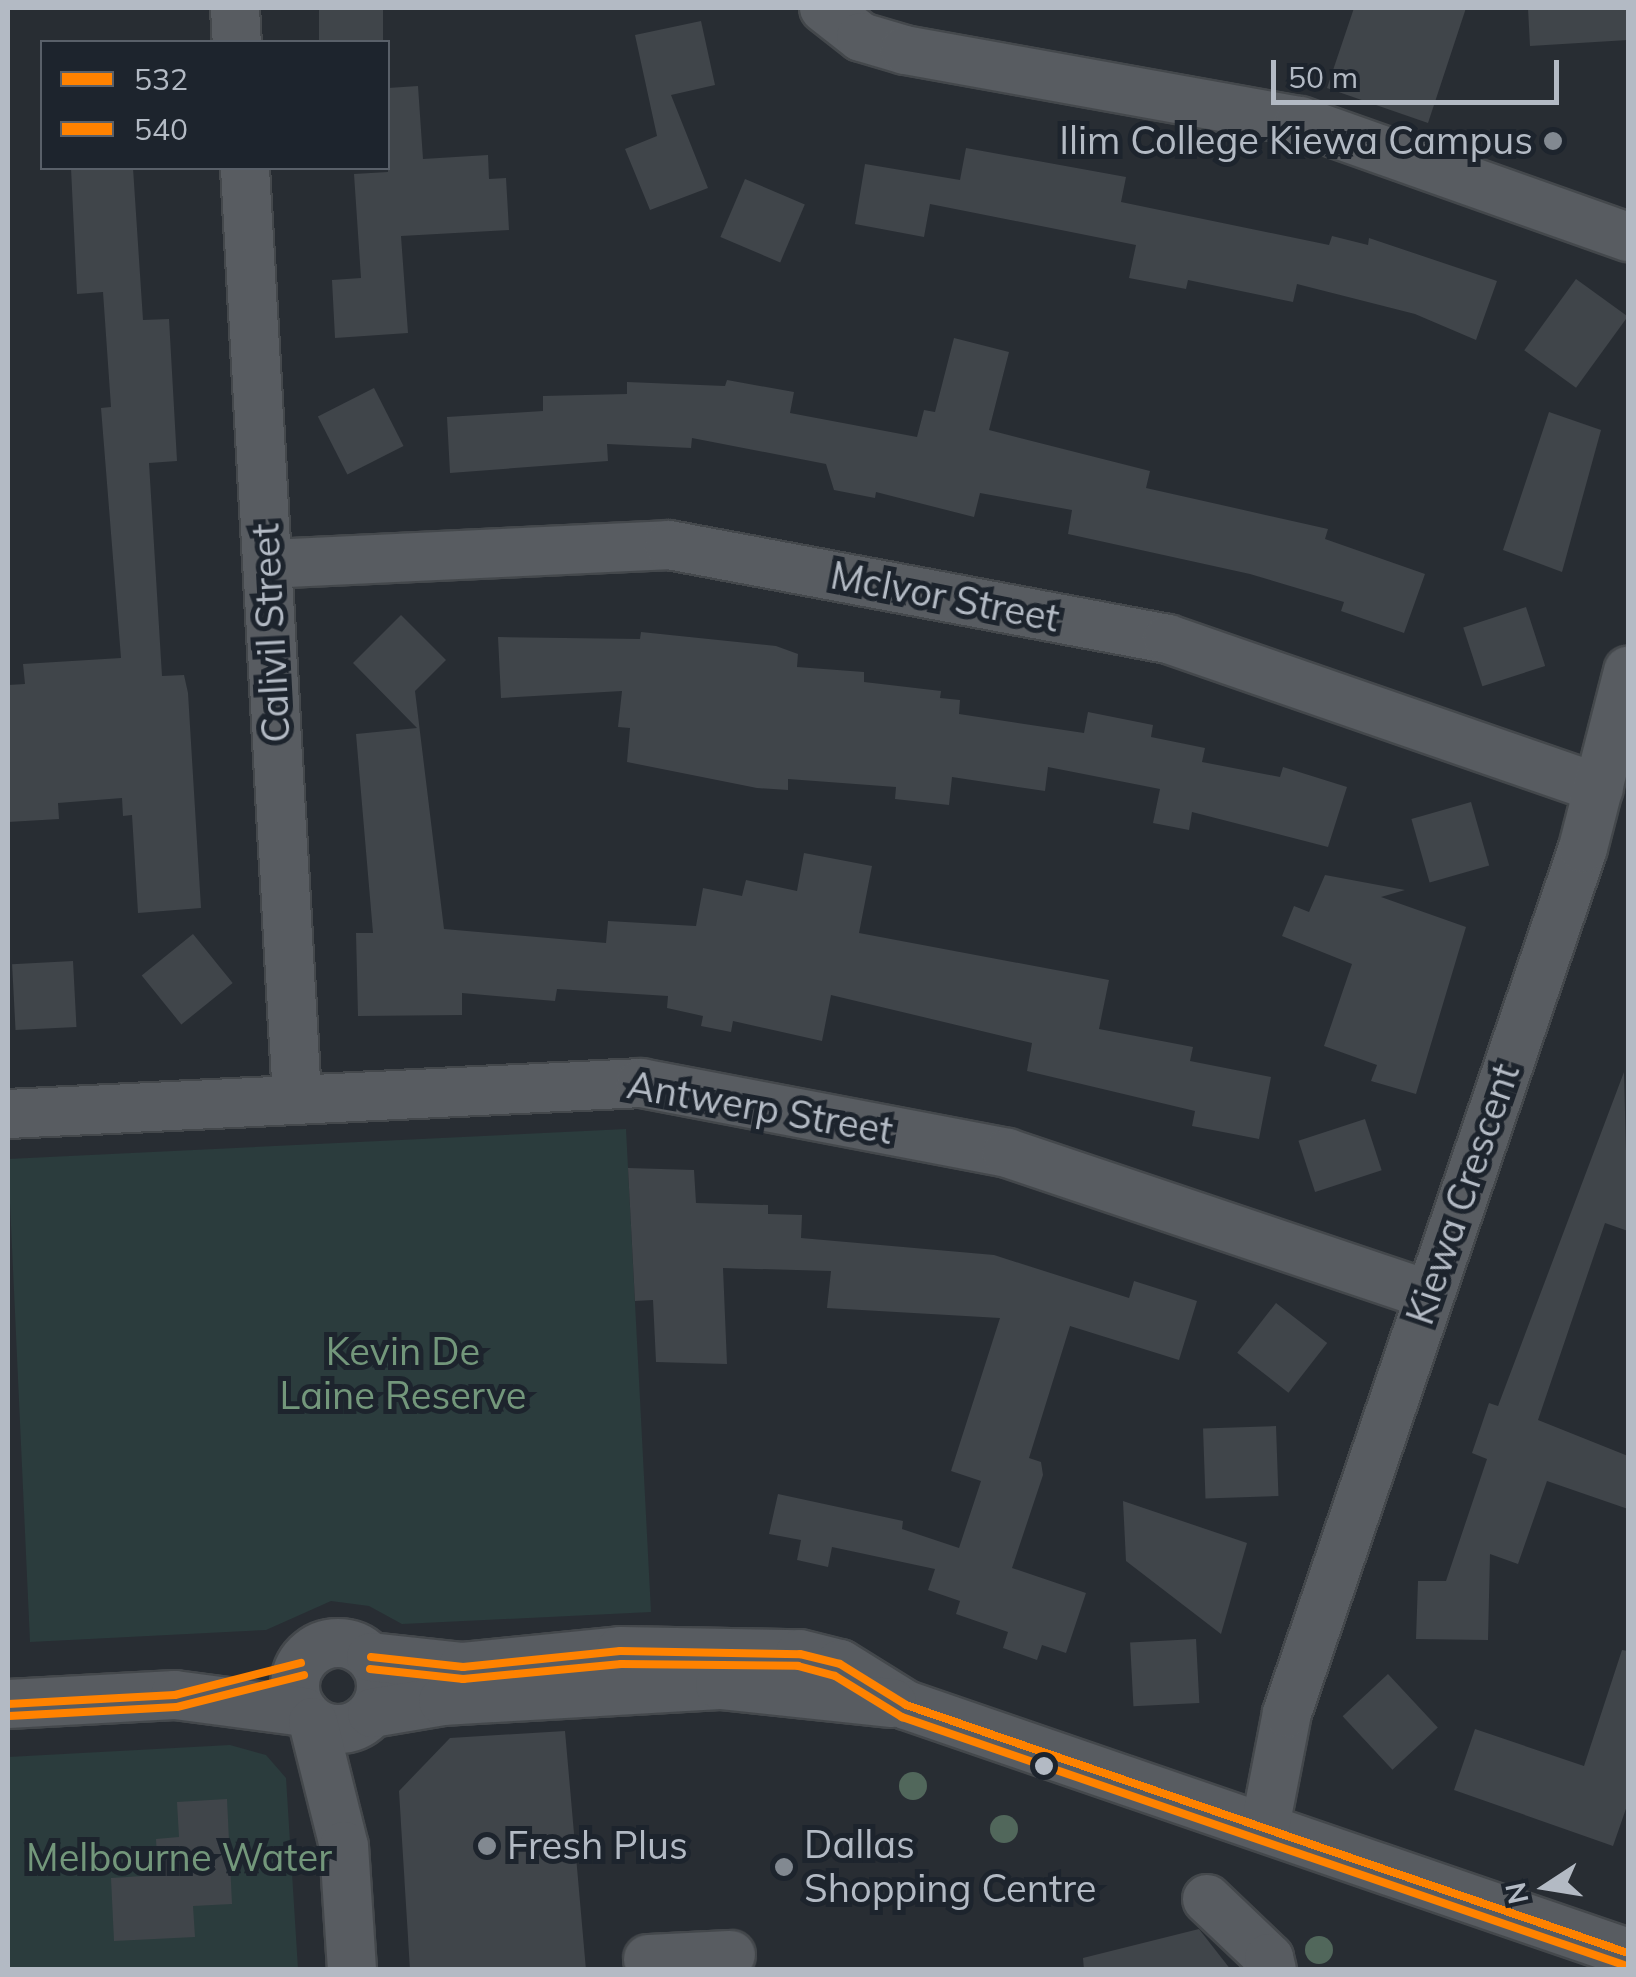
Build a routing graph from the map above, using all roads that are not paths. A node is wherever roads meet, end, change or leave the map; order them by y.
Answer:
1 (235, 8) edge
2 (824, 8) edge
3 (237, 40) edge
4 (244, 170) edge
5 (1628, 237) edge
6 (268, 564) junction
7 (1628, 671) edge
8 (1598, 788) junction
9 (297, 1098) junction
10 (8, 1114) edge
11 (1428, 1295) junction
12 (371, 1657) junction
13 (301, 1663) junction
14 (176, 1695) junction
15 (8, 1704) edge
16 (906, 1705) junction
17 (308, 1717) junction
18 (367, 1718) junction
19 (1248, 1821) junction
20 (344, 1846) junction
21 (1207, 1899) dead end
22 (1628, 1953) edge
23 (731, 1956) dead end
24 (648, 1960) dead end
25 (352, 1970) edge
26 (1272, 1970) edge

1 - 3 street
2 - 5 street
4 - 6 street, Calivil Street
6 - 8 street, McIvor Street
6 - 9 street, Calivil Street
7 - 8 street, Kiewa Crescent
8 - 11 street, Kiewa Crescent
9 - 10 street, Antwerp Street
9 - 11 street, Antwerp Street
11 - 19 street, Kiewa Crescent
12 - 13 street
12 - 16 street
12 - 18 street
13 - 14 street
13 - 17 street
14 - 15 street
14 - 17 street
16 - 18 street
16 - 19 street
17 - 18 street
17 - 20 street
18 - 20 street
19 - 22 street
20 - 25 street
21 - 26 street
23 - 24 street

